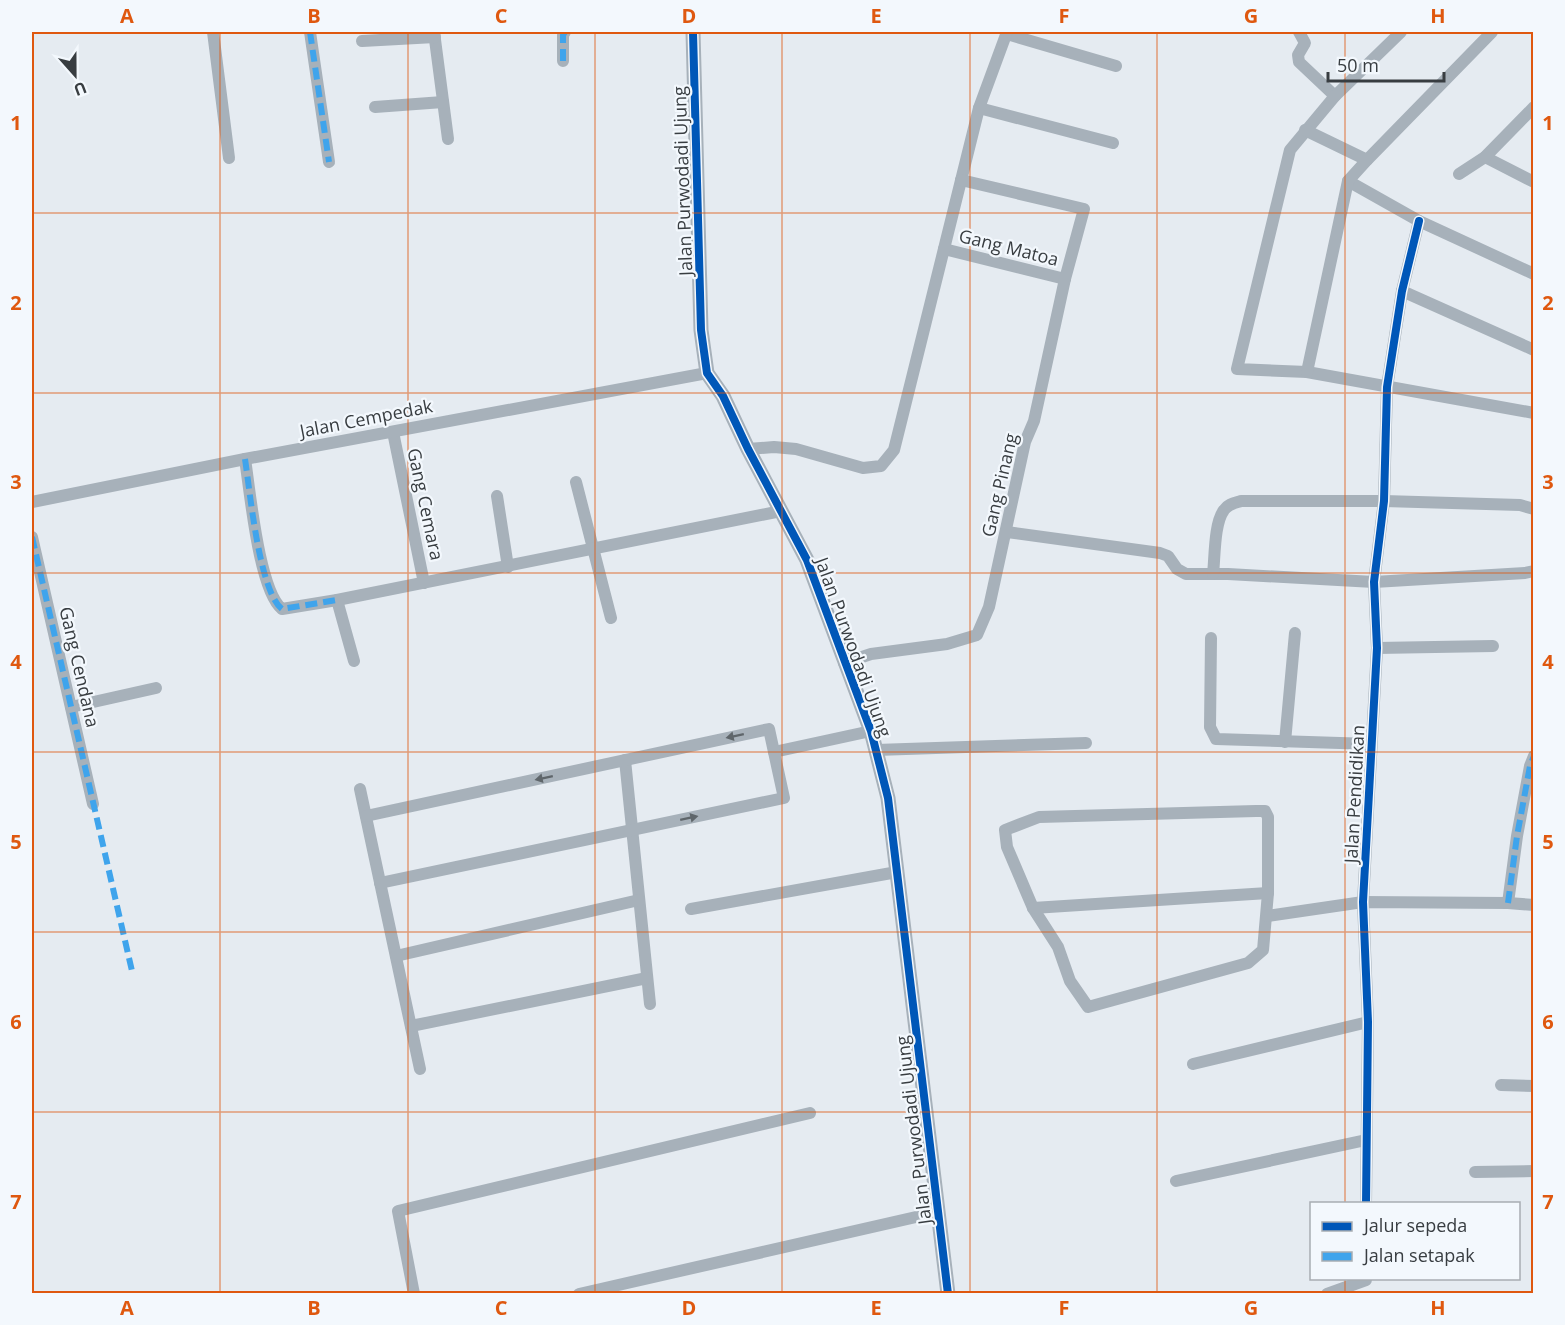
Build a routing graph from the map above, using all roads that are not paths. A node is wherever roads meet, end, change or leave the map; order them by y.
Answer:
1 (213, 32) edge
2 (310, 32) edge
3 (565, 32) edge
4 (693, 32) edge
5 (1299, 32) edge
6 (1401, 32) edge
7 (1492, 32) edge
8 (1007, 33) edge
9 (435, 34) edge
10 (362, 41) dead end
11 (563, 62) dead end
12 (1116, 66) dead end
13 (1335, 96) junction
14 (443, 102) junction
15 (375, 107) dead end
16 (1533, 107) edge
17 (979, 108) junction
18 (1305, 130) junction
19 (448, 139) dead end
20 (1113, 143) dead end
21 (1485, 157) junction
22 (229, 158) dead end
23 (1367, 160) junction
24 (329, 162) dead end
25 (1459, 174) dead end
26 (961, 180) junction
27 (1348, 181) junction
28 (1533, 182) edge
29 (1419, 221) junction
30 (944, 249) junction
31 (1533, 274) edge
32 (1065, 279) junction
33 (1402, 291) junction
34 (1533, 350) edge
35 (1307, 372) junction
36 (707, 373) junction
37 (1387, 387) junction
38 (1533, 413) edge
39 (393, 432) junction
40 (748, 448) junction
41 (244, 459) junction
42 (576, 482) dead end
43 (497, 496) dead end
44 (1384, 501) junction
45 (32, 502) edge
46 (1533, 509) edge
47 (781, 511) junction
48 (1007, 532) junction
49 (32, 537) edge
50 (594, 550) junction
51 (508, 567) junction
52 (1533, 571) edge
53 (1213, 574) junction
54 (1374, 582) junction
55 (424, 583) junction
56 (337, 600) junction
57 (611, 618) dead end
58 (1295, 633) dead end
59 (1211, 638) dead end
60 (1493, 646) dead end
61 (1377, 648) junction
62 (354, 661) dead end
63 (844, 663) junction
64 (156, 688) dead end
65 (71, 707) junction
66 (871, 731) junction
67 (1284, 742) junction
68 (1086, 743) dead end
69 (1371, 744) junction
70 (876, 750) junction
71 (774, 752) junction
72 (1533, 756) edge
73 (625, 760) junction
74 (360, 789) dead end
75 (93, 804) dead end
76 (366, 816) junction
77 (632, 830) junction
78 (897, 872) junction
79 (380, 883) junction
80 (1268, 892) junction
81 (639, 900) junction
82 (1363, 902) junction
83 (1508, 903) junction
84 (1533, 905) edge
85 (691, 909) dead end
86 (1033, 909) junction
87 (1267, 916) junction
88 (396, 956) junction
89 (647, 978) junction
90 (650, 1004) dead end
91 (1368, 1022) junction
92 (411, 1026) junction
93 (1193, 1064) dead end
94 (420, 1069) dead end
95 (1501, 1085) dead end
96 (1533, 1086) edge
97 (810, 1113) dead end
98 (1366, 1140) junction
99 (1533, 1171) edge
100 (1475, 1172) dead end
101 (1176, 1181) dead end
102 (1366, 1202) edge
103 (938, 1212) junction
104 (1363, 1280) edge
105 (414, 1293) edge
106 (579, 1293) edge
107 (948, 1293) edge
108 (1327, 1293) edge

1 - 22 street
2 - 24 street
3 - 11 street
4 - 36 street, Jalan Purwodadi Ujung
5 - 13 street
6 - 13 street
7 - 23 street
8 - 12 street
8 - 17 street
9 - 10 street
9 - 14 street
13 - 18 street
14 - 15 street
14 - 19 street
16 - 21 street
17 - 20 street
17 - 26 street
18 - 23 street
18 - 35 street
21 - 25 street
21 - 28 street
23 - 27 street
26 - 30 street
26 - 32 street, Gang Pinang
27 - 29 street
27 - 35 street
29 - 31 street
29 - 33 street, Jalan Pendidikan
30 - 32 street, Gang Matoa
30 - 40 street
32 - 48 street, Gang Pinang
33 - 34 street
33 - 37 street, Jalan Pendidikan
35 - 37 street
36 - 39 street, Jalan Cempedak
36 - 40 street, Jalan Purwodadi Ujung
37 - 38 street
37 - 44 street, Jalan Pendidikan
39 - 41 street, Jalan Cempedak
39 - 55 street, Gang Cemara
40 - 47 street, Jalan Purwodadi Ujung
41 - 45 street, Jalan Cempedak
41 - 56 street
42 - 50 street
43 - 51 street
44 - 46 street
44 - 53 street
44 - 54 street, Jalan Pendidikan
47 - 50 street
47 - 63 street, Jalan Purwodadi Ujung
48 - 53 street
48 - 63 street, Gang Pinang
49 - 65 street, Gang Cendana
50 - 51 street
50 - 57 street
51 - 55 street
52 - 54 street
53 - 54 street
54 - 61 street, Jalan Pendidikan
55 - 56 street
56 - 62 street
58 - 67 street
59 - 67 street
60 - 61 street
61 - 69 street, Jalan Pendidikan
63 - 66 street, Jalan Purwodadi Ujung
64 - 65 street
65 - 75 street, Gang Cendana
66 - 70 street, Jalan Purwodadi Ujung
66 - 71 street
67 - 69 street
68 - 70 street
69 - 82 street, Jalan Pendidikan
70 - 78 street, Jalan Purwodadi Ujung
71 -> 73 street
77 -> 71 street
72 - 83 street
73 -> 76 street
73 - 77 street
74 - 76 street
76 - 79 street
77 - 79 street
77 - 81 street
78 - 85 street
78 - 103 street, Jalan Purwodadi Ujung
79 - 88 street
80 - 86 street
80 - 86 street
80 - 87 street
81 - 88 street
81 - 89 street
82 - 83 street
82 - 87 street
82 - 91 street, Jalan Pendidikan
83 - 84 street
86 - 87 street
88 - 92 street
89 - 90 street
89 - 92 street
91 - 93 street
91 - 98 street, Jalan Pendidikan
92 - 94 street
95 - 96 street
97 - 105 street
98 - 101 street
98 - 102 street, Jalan Pendidikan
99 - 100 street
103 - 106 street
103 - 107 street, Jalan Purwodadi Ujung
104 - 108 street

